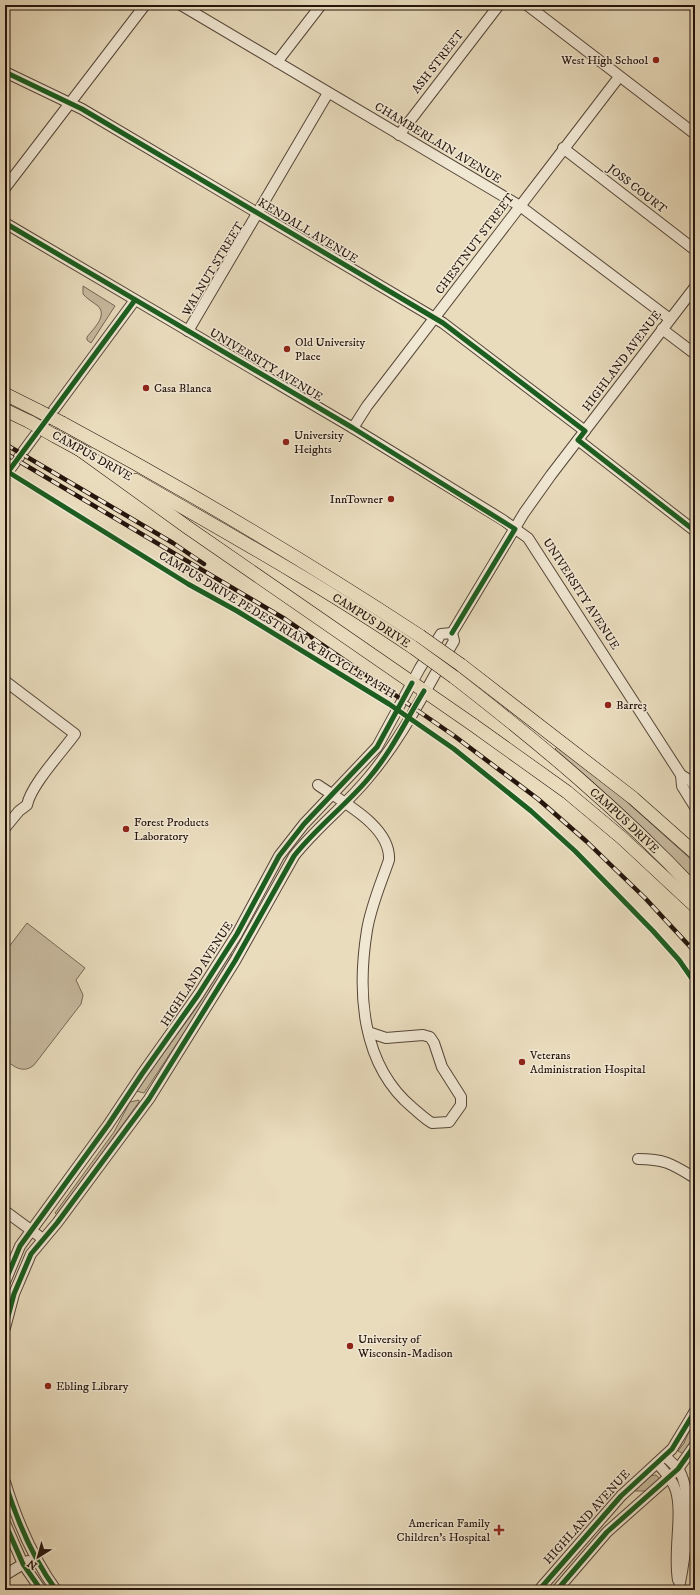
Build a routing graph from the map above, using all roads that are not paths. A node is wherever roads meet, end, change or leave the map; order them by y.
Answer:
1 (145, 5) edge
2 (181, 5) edge
3 (321, 5) edge
4 (499, 5) edge
5 (527, 5) edge
6 (277, 62) junction
7 (5, 72) edge
8 (619, 76) junction
9 (328, 93) junction
10 (70, 104) junction
11 (695, 134) edge
12 (399, 135) junction
13 (563, 148) junction
14 (5, 188) edge
15 (520, 206) junction
16 (258, 213) junction
17 (5, 223) edge
18 (695, 250) edge
19 (695, 287) edge
20 (135, 300) junction
21 (435, 318) junction
22 (670, 319) junction
23 (662, 329) junction
24 (188, 331) junction
25 (695, 354) edge
26 (5, 394) edge
27 (5, 410) edge
28 (353, 428) junction
29 (585, 431) junction
30 (578, 440) junction
31 (79, 449) junction
32 (5, 476) edge
33 (515, 529) junction
34 (695, 531) edge
35 (452, 633) junction
36 (5, 681) edge
37 (412, 683) junction
38 (424, 691) junction
39 (681, 775) junction
40 (318, 785) dead end
41 (695, 787) edge
42 (332, 795) junction
43 (345, 803) junction
44 (695, 807) edge
45 (5, 828) edge
46 (695, 853) edge
47 (695, 890) edge
48 (695, 906) edge
49 (368, 1032) junction
50 (638, 1159) dead end
51 (695, 1178) edge
52 (5, 1211) edge
53 (32, 1230) junction
54 (43, 1239) junction
55 (5, 1282) edge
56 (5, 1328) edge
57 (695, 1411) edge
58 (695, 1445) edge
59 (661, 1460) junction
60 (678, 1469) junction
61 (669, 1478) junction
62 (5, 1482) edge
63 (5, 1523) edge
64 (34, 1557) junction
65 (23, 1564) junction
66 (5, 1575) edge
67 (679, 1589) edge
68 (41, 1590) edge
69 (56, 1590) edge
70 (539, 1590) edge
71 (557, 1590) edge

1 - 10 street
2 - 6 street, CHAMBERLAIN AVENUE
3 - 6 street
4 - 12 street, ASH STREET
5 - 8 street
6 - 9 street, CHAMBERLAIN AVENUE
7 - 10 street, KENDALL AVENUE
8 - 11 street
8 - 13 street, CHESTNUT STREET
9 - 12 street, CHAMBERLAIN AVENUE
9 - 16 street, WALNUT STREET
10 - 14 street
10 - 16 street, KENDALL AVENUE
12 - 15 street, CHAMBERLAIN AVENUE
13 - 15 street, CHESTNUT STREET
13 - 18 street, JOSS COURT
15 - 21 street, CHESTNUT STREET
15 - 22 street, CHAMBERLAIN AVENUE
16 - 21 street, KENDALL AVENUE
16 - 24 street, WALNUT STREET
17 - 20 street, UNIVERSITY AVENUE
19 - 22 street, HIGHLAND AVENUE
20 - 24 street, UNIVERSITY AVENUE
20 - 32 street
21 - 28 street, CHESTNUT STREET
21 - 29 street, KENDALL AVENUE
22 - 23 street, HIGHLAND AVENUE
23 - 25 street
23 - 29 street, HIGHLAND AVENUE
24 - 28 street, UNIVERSITY AVENUE
26 - 46 main road, CAMPUS DRIVE, bridge
27 - 31 main road, CAMPUS DRIVE, bridge
28 - 33 street, UNIVERSITY AVENUE
29 - 30 street, HIGHLAND AVENUE
30 - 33 street, HIGHLAND AVENUE
30 - 34 street
31 - 37 main road
31 - 47 main road, CAMPUS DRIVE, bridge
33 - 35 street, HIGHLAND AVENUE
33 - 39 street, UNIVERSITY AVENUE
35 - 37 street, HIGHLAND AVENUE
35 - 38 street, HIGHLAND AVENUE
36 - 45 street
37 - 38 main road
37 - 42 street, HIGHLAND AVENUE
38 - 43 street, HIGHLAND AVENUE
38 - 48 main road
39 - 41 street
39 - 44 street
40 - 42 street
42 - 43 street
42 - 53 street, HIGHLAND AVENUE
43 - 49 street
43 - 54 street, HIGHLAND AVENUE
49 - 49 street
50 - 51 street
52 - 53 street
53 - 54 street
53 - 55 street, HIGHLAND AVENUE
54 - 56 street, HIGHLAND AVENUE
57 - 59 street, HIGHLAND AVENUE
58 - 60 street, HIGHLAND AVENUE
59 - 60 street
59 - 61 street
59 - 70 street, HIGHLAND AVENUE
60 - 61 street, HIGHLAND AVENUE
60 - 67 street
61 - 67 street
61 - 71 street, HIGHLAND AVENUE
62 - 64 street
63 - 65 street
64 - 65 street
64 - 69 street
65 - 66 street
65 - 68 street

